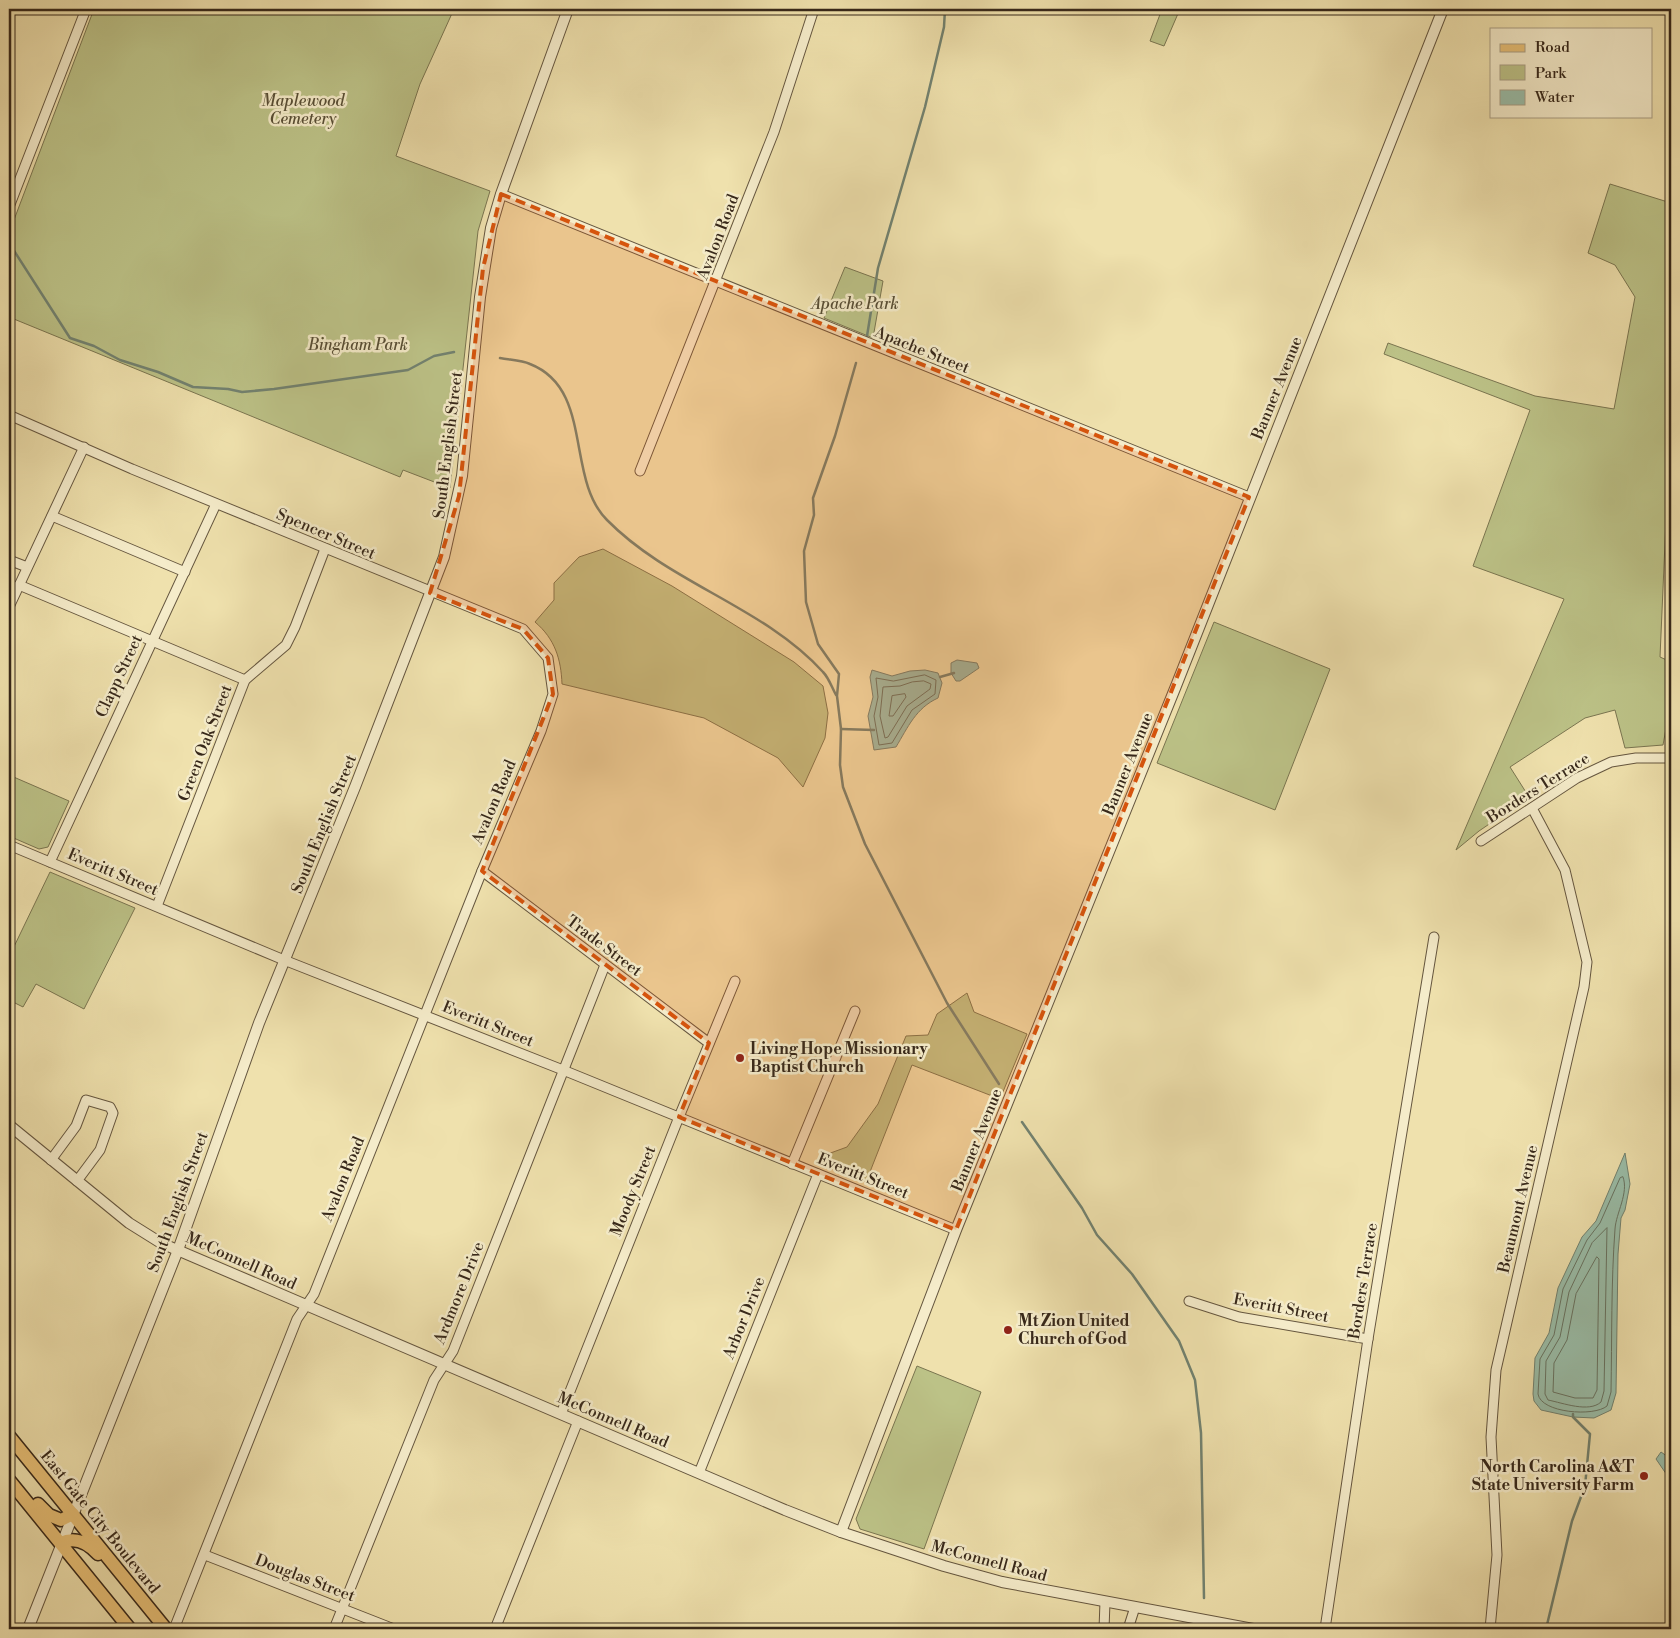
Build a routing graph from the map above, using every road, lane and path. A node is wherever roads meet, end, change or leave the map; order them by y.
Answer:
1 (86, 9) edge
2 (568, 9) edge
3 (814, 9) edge
4 (1443, 9) edge
5 (501, 194) junction
6 (9, 208) edge
7 (717, 282) junction
8 (9, 415) edge
9 (84, 447) junction
10 (640, 472) dead end
11 (1249, 497) junction
12 (216, 504) junction
13 (52, 516) junction
14 (325, 549) junction
15 (9, 560) edge
16 (27, 567) junction
17 (185, 572) junction
18 (19, 585) junction
19 (430, 593) junction
20 (9, 607) edge
21 (153, 641) junction
22 (245, 680) junction
23 (538, 737) joint
24 (1671, 758) edge
25 (1532, 808) junction
26 (1481, 841) dead end
27 (9, 845) edge
28 (50, 862) junction
29 (482, 871) junction
30 (157, 906) junction
31 (1434, 937) dead end
32 (284, 960) junction
33 (604, 965) junction
34 (735, 980) dead end
35 (855, 1011) dead end
36 (424, 1015) junction
37 (710, 1043) junction
38 (563, 1070) junction
39 (679, 1117) junction
40 (9, 1125) edge
41 (51, 1160) junction
42 (792, 1164) junction
43 (818, 1174) junction
44 (77, 1182) junction
45 (956, 1230) junction
46 (178, 1250) junction
47 (1189, 1301) dead end
48 (306, 1306) junction
49 (1368, 1339) junction
50 (444, 1364) junction
51 (561, 1414) junction
52 (578, 1422) junction
53 (9, 1436) edge
54 (699, 1473) junction
55 (9, 1478) edge
56 (73, 1514) junction
57 (841, 1532) junction
58 (61, 1544) junction
59 (205, 1555) junction
60 (137, 1593) junction
61 (1105, 1602) junction
62 (1135, 1607) junction
63 (342, 1608) junction
64 (28, 1629) edge
65 (130, 1629) edge
66 (166, 1629) edge
67 (174, 1629) edge
68 (334, 1629) edge
69 (394, 1629) edge
70 (495, 1629) edge
71 (1104, 1629) edge
72 (1128, 1629) edge
73 (1253, 1629) edge
74 (1325, 1629) edge
75 (1490, 1629) edge

1 - 6 street
2 - 5 street, South English Street
3 - 7 street, Avalon Road
4 - 11 street, Banner Avenue
5 - 7 street, Apache Street
5 - 19 street, South English Street
7 - 10 street, Avalon Road
7 - 11 street, Apache Street
8 - 9 street, Spencer Street
9 - 12 street, Spencer Street
9 - 13 street
11 - 45 street, Banner Avenue
12 - 14 street, Spencer Street
12 - 17 street, Clapp Street
13 - 16 street
13 - 17 street
14 - 19 street, Spencer Street
14 - 22 street, Green Oak Street
15 - 16 street
16 - 18 street
17 - 21 street, Clapp Street
18 - 20 street
18 - 21 street
19 - 23 street, Spencer Street
19 - 32 street, South English Street
21 - 22 street
21 - 28 street, Clapp Street
22 - 30 street, Green Oak Street
23 - 29 street, Avalon Road
24 - 25 street, Borders Terrace
25 - 26 street, Borders Terrace
25 - 75 street, Beaumont Avenue
27 - 28 street, Everitt Street
28 - 30 street, Everitt Street
29 - 33 street, Trade Street
29 - 36 street, Avalon Road
30 - 32 street, Everitt Street
31 - 49 street, Borders Terrace
32 - 36 street, Everitt Street
32 - 46 street, South English Street
33 - 37 street, Trade Street
33 - 38 street, Ardmore Drive
34 - 37 street, Moody Street
35 - 42 street
36 - 38 street, Everitt Street
36 - 48 street, Avalon Road
37 - 39 street, Moody Street
38 - 39 street, Everitt Street
38 - 50 street, Ardmore Drive
39 - 42 street, Everitt Street
39 - 51 street, Moody Street
40 - 41 street, McConnell Road
41 - 44 street, McConnell Road
41 - 44 street
42 - 43 street, Everitt Street
43 - 45 street, Everitt Street
43 - 54 street, Arbor Drive
44 - 46 street, McConnell Road
45 - 57 street, Banner Avenue
46 - 48 street, McConnell Road
46 - 56 street, South English Street
47 - 49 street, Everitt Street
48 - 50 street, McConnell Road
48 - 59 street, Avalon Road
49 - 74 street, Borders Terrace
50 - 51 street, McConnell Road
50 - 63 street, Ardmore Drive
51 - 52 street, McConnell Road
52 - 54 street, McConnell Road
52 - 70 street
53 - 56 main road, East Gate City Boulevard
54 - 57 street, McConnell Road
55 - 56 main road
55 - 58 main road
56 - 58 street, South English Street
56 - 60 main road, East Gate City Boulevard
57 - 61 street, McConnell Road
58 - 60 main road
58 - 64 street, South English Street
58 - 65 main road
59 - 63 street, Douglas Street
59 - 67 street, Avalon Road
60 - 66 main road, East Gate City Boulevard
61 - 62 street, McConnell Road
61 - 71 street
62 - 72 street
62 - 73 street, McConnell Road
63 - 68 street, Ardmore Drive
63 - 69 street, Douglas Street

